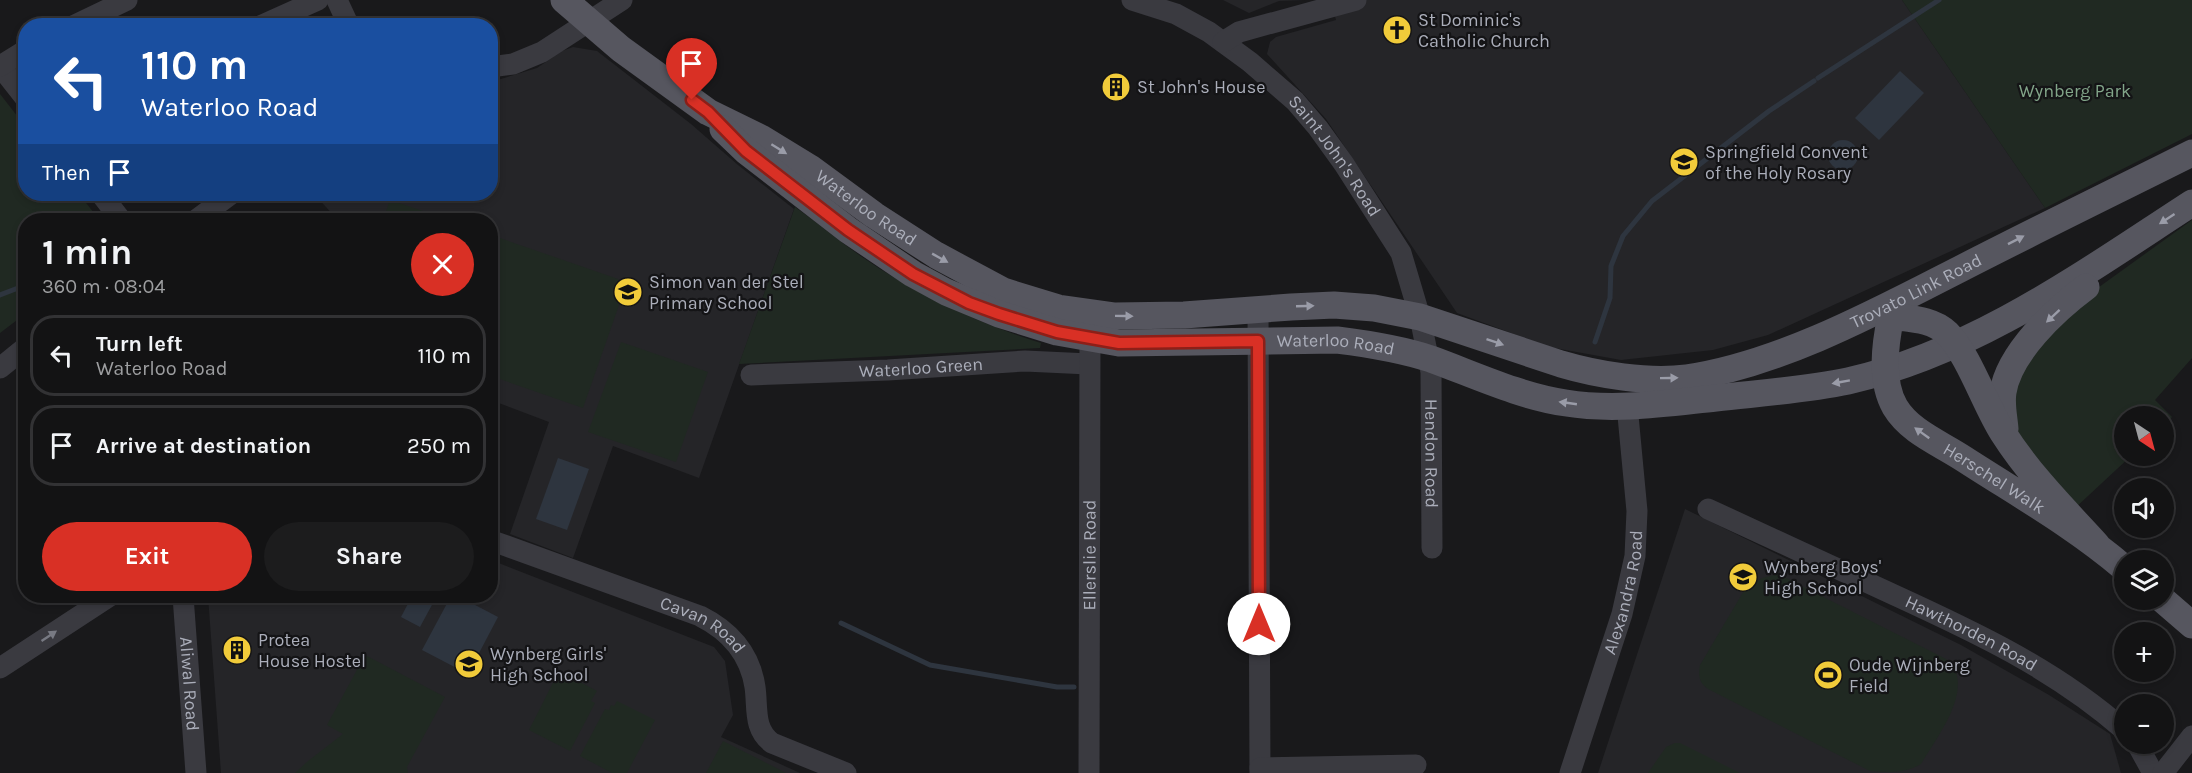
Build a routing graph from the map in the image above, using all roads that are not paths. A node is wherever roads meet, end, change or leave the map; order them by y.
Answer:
1 (127, 0) edge
2 (318, 0) edge
3 (337, 0) edge
4 (564, 0) edge
5 (622, 0) edge
6 (1132, 0) edge
7 (1356, 0) edge
8 (90, 18) edge
9 (278, 18) edge
10 (345, 18) edge
11 (589, 22) junction
12 (1223, 42) junction
13 (18, 55) edge
14 (0, 66) edge
15 (498, 66) edge
16 (18, 89) edge
17 (708, 112) junction
18 (2192, 153) edge
19 (106, 201) edge
20 (222, 201) edge
21 (2192, 203) edge
22 (116, 213) edge
23 (205, 213) edge
24 (2143, 235) junction
25 (1974, 262) junction
26 (1258, 309) junction
27 (1891, 316) junction
28 (1420, 317) junction
29 (1090, 337) junction
30 (1258, 341) junction
31 (1956, 344) junction
32 (18, 353) edge
33 (1428, 358) junction
34 (1089, 364) junction
35 (1741, 365) junction
36 (0, 368) edge
37 (1886, 370) junction
38 (751, 375) dead end
39 (1624, 376) joint
40 (1627, 405) junction
41 (2007, 440) junction
42 (1708, 509) dead end
43 (498, 543) edge
44 (2097, 545) junction
45 (1432, 548) dead end
46 (2114, 559) edge
47 (99, 603) edge
48 (184, 603) edge
49 (2174, 609) edge
50 (2192, 625) edge
51 (0, 668) edge
52 (2114, 722) edge
53 (2192, 736) edge
54 (2143, 754) edge
55 (1416, 765) dead end
56 (1260, 770) edge
57 (196, 773) edge
58 (846, 773) edge
59 (1089, 773) edge
60 (1570, 773) edge
61 (2153, 773) edge
62 (2163, 773) edge

1 - 8 street
2 - 9 street
3 - 10 street
4 - 11 main road, Waterloo Road
5 - 11 street
6 - 12 street, Saint John's Road
7 - 12 street
11 - 15 street
11 - 17 main road, Waterloo Road
12 - 28 street, Saint John's Road
13 - 14 street
14 - 16 street
17 -> 26 main road, Waterloo Road
17 - 29 main road, Waterloo Road
25 -> 18 main road, Trovato Link Road
19 - 22 street
20 - 23 street
21 -> 24 main road
24 - 31 main road
24 -> 41 main road
25 - 27 main road
25 - 35 main road, Trovato Link Road
26 -> 28 main road, Waterloo Road
26 - 30 street
27 - 31 main road
27 - 35 main road
27 - 37 main road
28 - 33 street, Saint John's Road
28 -> 39 main road, Waterloo Road
29 - 30 main road, Waterloo Road
29 - 34 street, Ellerslie Road
30 - 33 main road, Waterloo Road
30 - 56 street
31 - 37 main road
31 - 41 main road, Herschel Walk
32 - 36 street
40 -> 33 main road, Waterloo Road
33 - 45 street, Hendon Road
34 - 38 street, Waterloo Green
34 - 59 street, Ellerslie Road
39 -> 35 main road, Trovato Link Road
37 -> 40 main road
44 -> 37 main road, Herschel Walk
40 - 60 street, Alexandra Road
41 - 44 main road, Herschel Walk
42 - 52 street, Hawthorden Road
43 - 58 street, Cavan Road
44 - 46 main road, Herschel Walk
51 -> 47 street
48 - 57 street, Aliwal Road
49 - 50 main road
53 - 62 street
54 - 61 street
55 - 56 street

